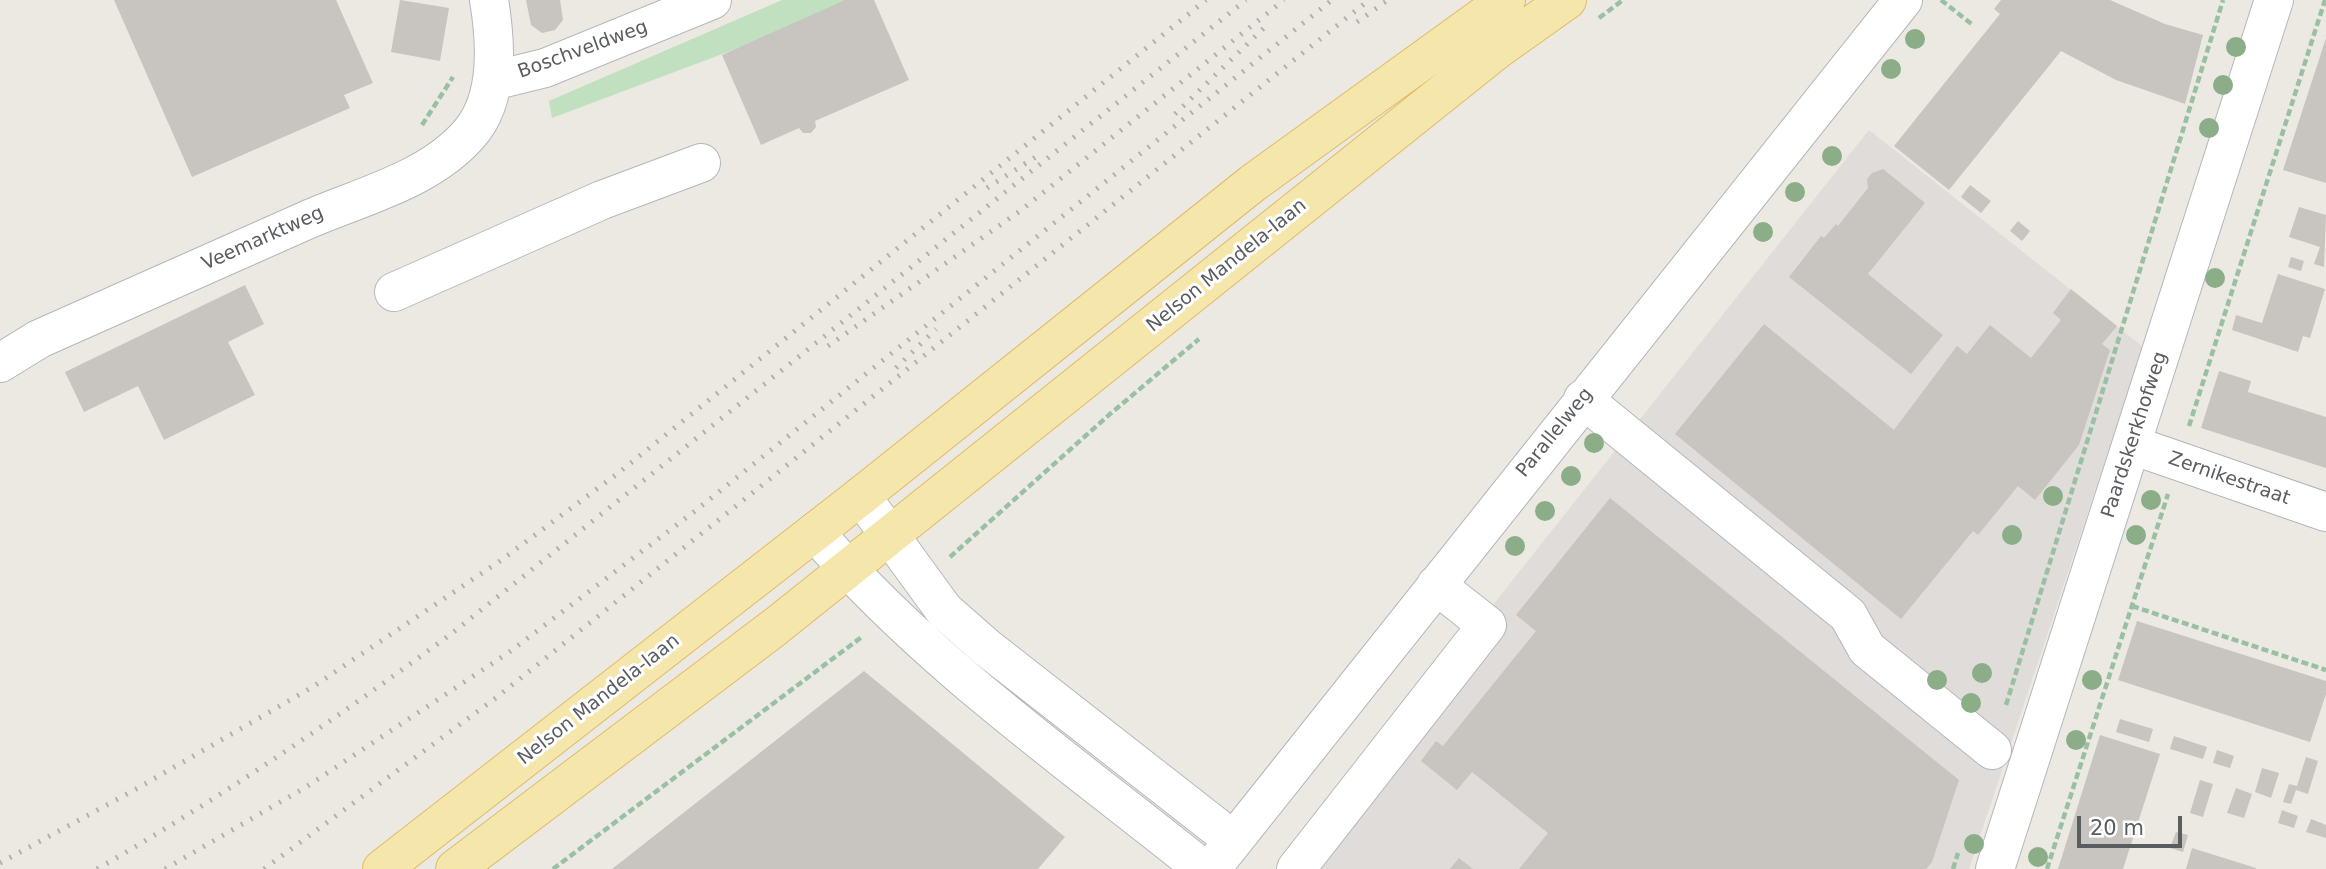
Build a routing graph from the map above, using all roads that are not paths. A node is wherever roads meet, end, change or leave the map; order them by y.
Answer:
1 (489, 0) edge
2 (712, 0) edge
3 (1506, 0) edge
4 (1903, 0) edge
5 (2274, 0) edge
6 (1578, 13) edge
7 (474, 77) junction
8 (701, 163) dead end
9 (394, 292) dead end
10 (3, 353) edge
11 (1583, 399) junction
12 (2132, 445) junction
13 (860, 496) junction
14 (2326, 512) edge
15 (815, 532) junction
16 (890, 535) junction
17 (846, 568) junction
18 (1436, 585) junction
19 (1992, 750) road end
20 (1222, 855) edge
21 (382, 869) edge
22 (455, 869) edge
23 (1203, 869) edge
24 (1296, 869) edge
25 (1995, 869) edge

1 - 7 street, Veemarktweg
2 - 7 street, Boschveldweg
3 - 13 main road, Nelson Mandela-laan
4 - 11 street, Parallelweg
5 - 12 street, Paardskerkhofweg
6 - 16 main road, Nelson Mandela-laan
7 - 10 street, Veemarktweg
8 - 9 street
11 - 18 street, Parallelweg
11 - 19 street
12 - 14 street, Zernikestraat
12 - 25 street, Paardskerkhofweg
13 - 15 main road, Nelson Mandela-laan
13 - 16 street
15 - 17 street
15 - 21 main road, Nelson Mandela-laan
16 - 17 main road, Nelson Mandela-laan
16 - 20 street
17 - 22 main road, Nelson Mandela-laan
17 - 23 street
18 - 20 street, Parallelweg
18 - 24 street

